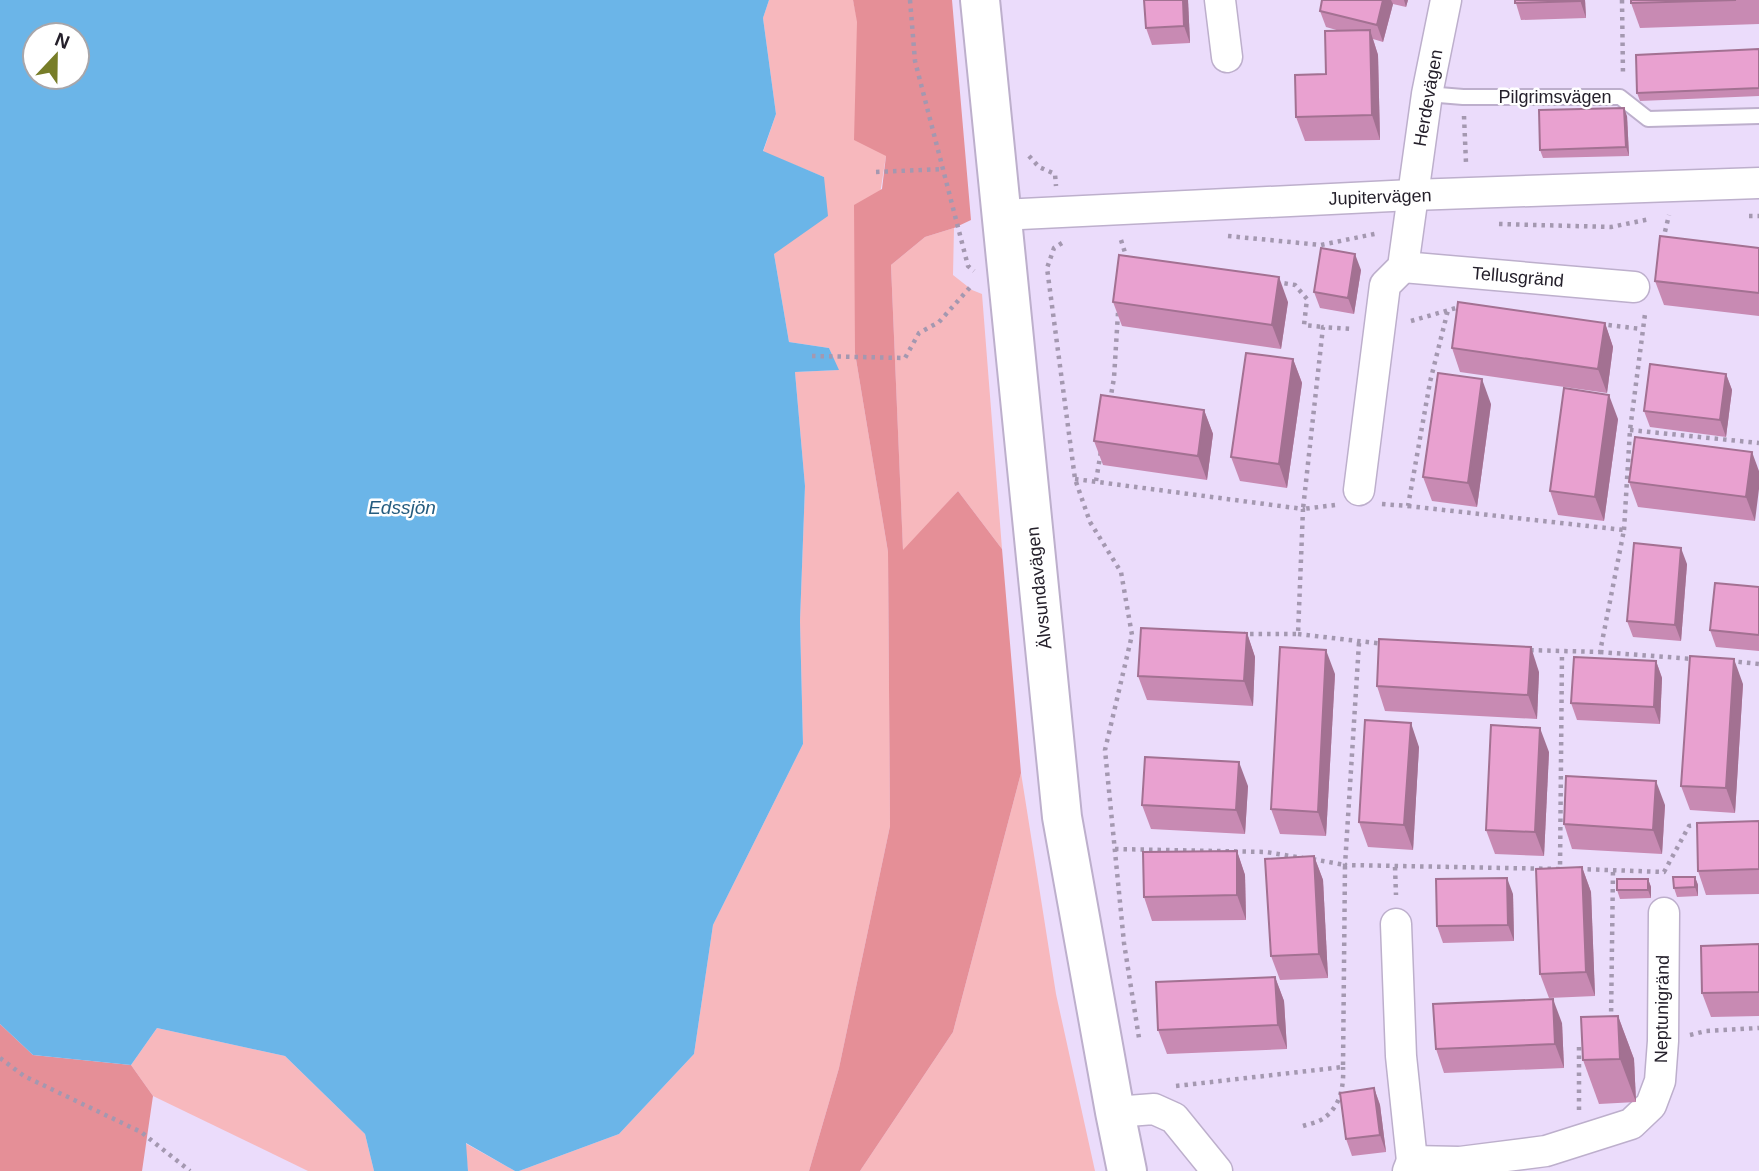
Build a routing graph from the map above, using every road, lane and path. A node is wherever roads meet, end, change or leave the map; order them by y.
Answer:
1 (910, 0) edge
2 (981, 0) edge
3 (1220, 0) edge
4 (1446, 0) edge
5 (1622, 0) edge
6 (1227, 57) dead end
7 (1427, 94) junction
8 (1620, 97) junction
9 (1759, 116) edge
10 (944, 169) junction
11 (876, 172) dead end
12 (1759, 183) edge
13 (1412, 195) junction
14 (1670, 214) dead end
15 (1001, 215) junction
16 (1663, 239) junction
17 (1121, 240) dead end
18 (1677, 241) edge
19 (1063, 242) dead end
20 (1660, 251) edge
21 (1129, 265) edge
22 (1403, 267) junction
23 (1047, 268) junction
24 (992, 272) junction
25 (1270, 281) edge
26 (1634, 287) joint
27 (1119, 303) edge
28 (1470, 309) edge
29 (1448, 310) junction
30 (1588, 323) edge
31 (1323, 327) junction
32 (1641, 329) junction
33 (1378, 331) junction
34 (812, 356) dead end
35 (1109, 404) edge
36 (1630, 430) junction
37 (1102, 442) edge
38 (1759, 443) edge
39 (1075, 479) junction
40 (1096, 481) junction
41 (1358, 499) junction
42 (1408, 506) junction
43 (1303, 509) junction
44 (1624, 530) junction
45 (1243, 634) edge
46 (1298, 634) junction
47 (1359, 643) junction
48 (1386, 644) edge
49 (1521, 650) edge
50 (1562, 652) junction
51 (1600, 652) junction
52 (1706, 660) edge
53 (1719, 661) edge
54 (1759, 664) edge
55 (1712, 825) edge
56 (1115, 849) junction
57 (1345, 865) junction
58 (1574, 869) edge
59 (1613, 870) junction
60 (1664, 913) dead end
61 (1396, 924) dead end
62 (1759, 1028) edge
63 (1610, 1033) edge
64 (1663, 1041) junction
65 (1600, 1046) edge
66 (1141, 1049) dead end
67 (0, 1058) edge
68 (1343, 1067) junction
69 (1151, 1099) junction
70 (1115, 1112) junction
71 (1303, 1126) dead end
72 (1579, 1141) junction
73 (1410, 1166) edge
74 (190, 1171) edge
75 (1127, 1171) edge
76 (1217, 1171) edge

1 - 10 path
2 - 15 street, Älvsundavägen
3 - 6 street
4 - 7 street, Herdevägen
5 - 8 path
7 - 8 lane, Pilgrimsvägen
7 - 13 street, Herdevägen
8 - 9 lane, Pilgrimsvägen
10 - 11 path
10 - 24 path
12 - 13 street, Jupitervägen
13 - 15 street, Jupitervägen
13 - 22 street
14 - 16 path
15 - 24 street, Älvsundavägen
16 - 18 path
16 - 20 path
17 - 21 path
19 - 23 path
22 - 26 street, Tellusgränd
22 - 33 street
23 - 24 path
23 - 39 path
24 - 34 path
24 - 70 street, Älvsundavägen
25 - 31 path
26 - 32 path
27 - 35 path
28 - 29 path
29 - 33 path
29 - 42 path
30 - 32 path
31 - 33 path
31 - 43 path
32 - 36 path
33 - 41 street
36 - 38 path
36 - 44 path
37 - 40 path
39 - 40 path
39 - 56 path
40 - 43 path
41 - 42 path
41 - 43 path
42 - 44 path
43 - 46 path
44 - 51 path
45 - 46 path
46 - 47 path
47 - 48 path
47 - 57 path
49 - 50 path
50 - 51 path
50 - 57 path
51 - 52 path
53 - 54 path
55 - 59 path
56 - 57 path
56 - 66 path
57 - 68 path
58 - 59 path
59 - 63 path
60 - 64 street, Neptunigränd
61 - 73 street, Neptunigränd
62 - 64 path
64 - 72 street, Neptunigränd
65 - 72 path
67 - 74 path
68 - 69 path
68 - 71 path
69 - 70 street
69 - 76 street
70 - 75 street, Älvsundavägen
72 - 73 street, Neptunigränd

